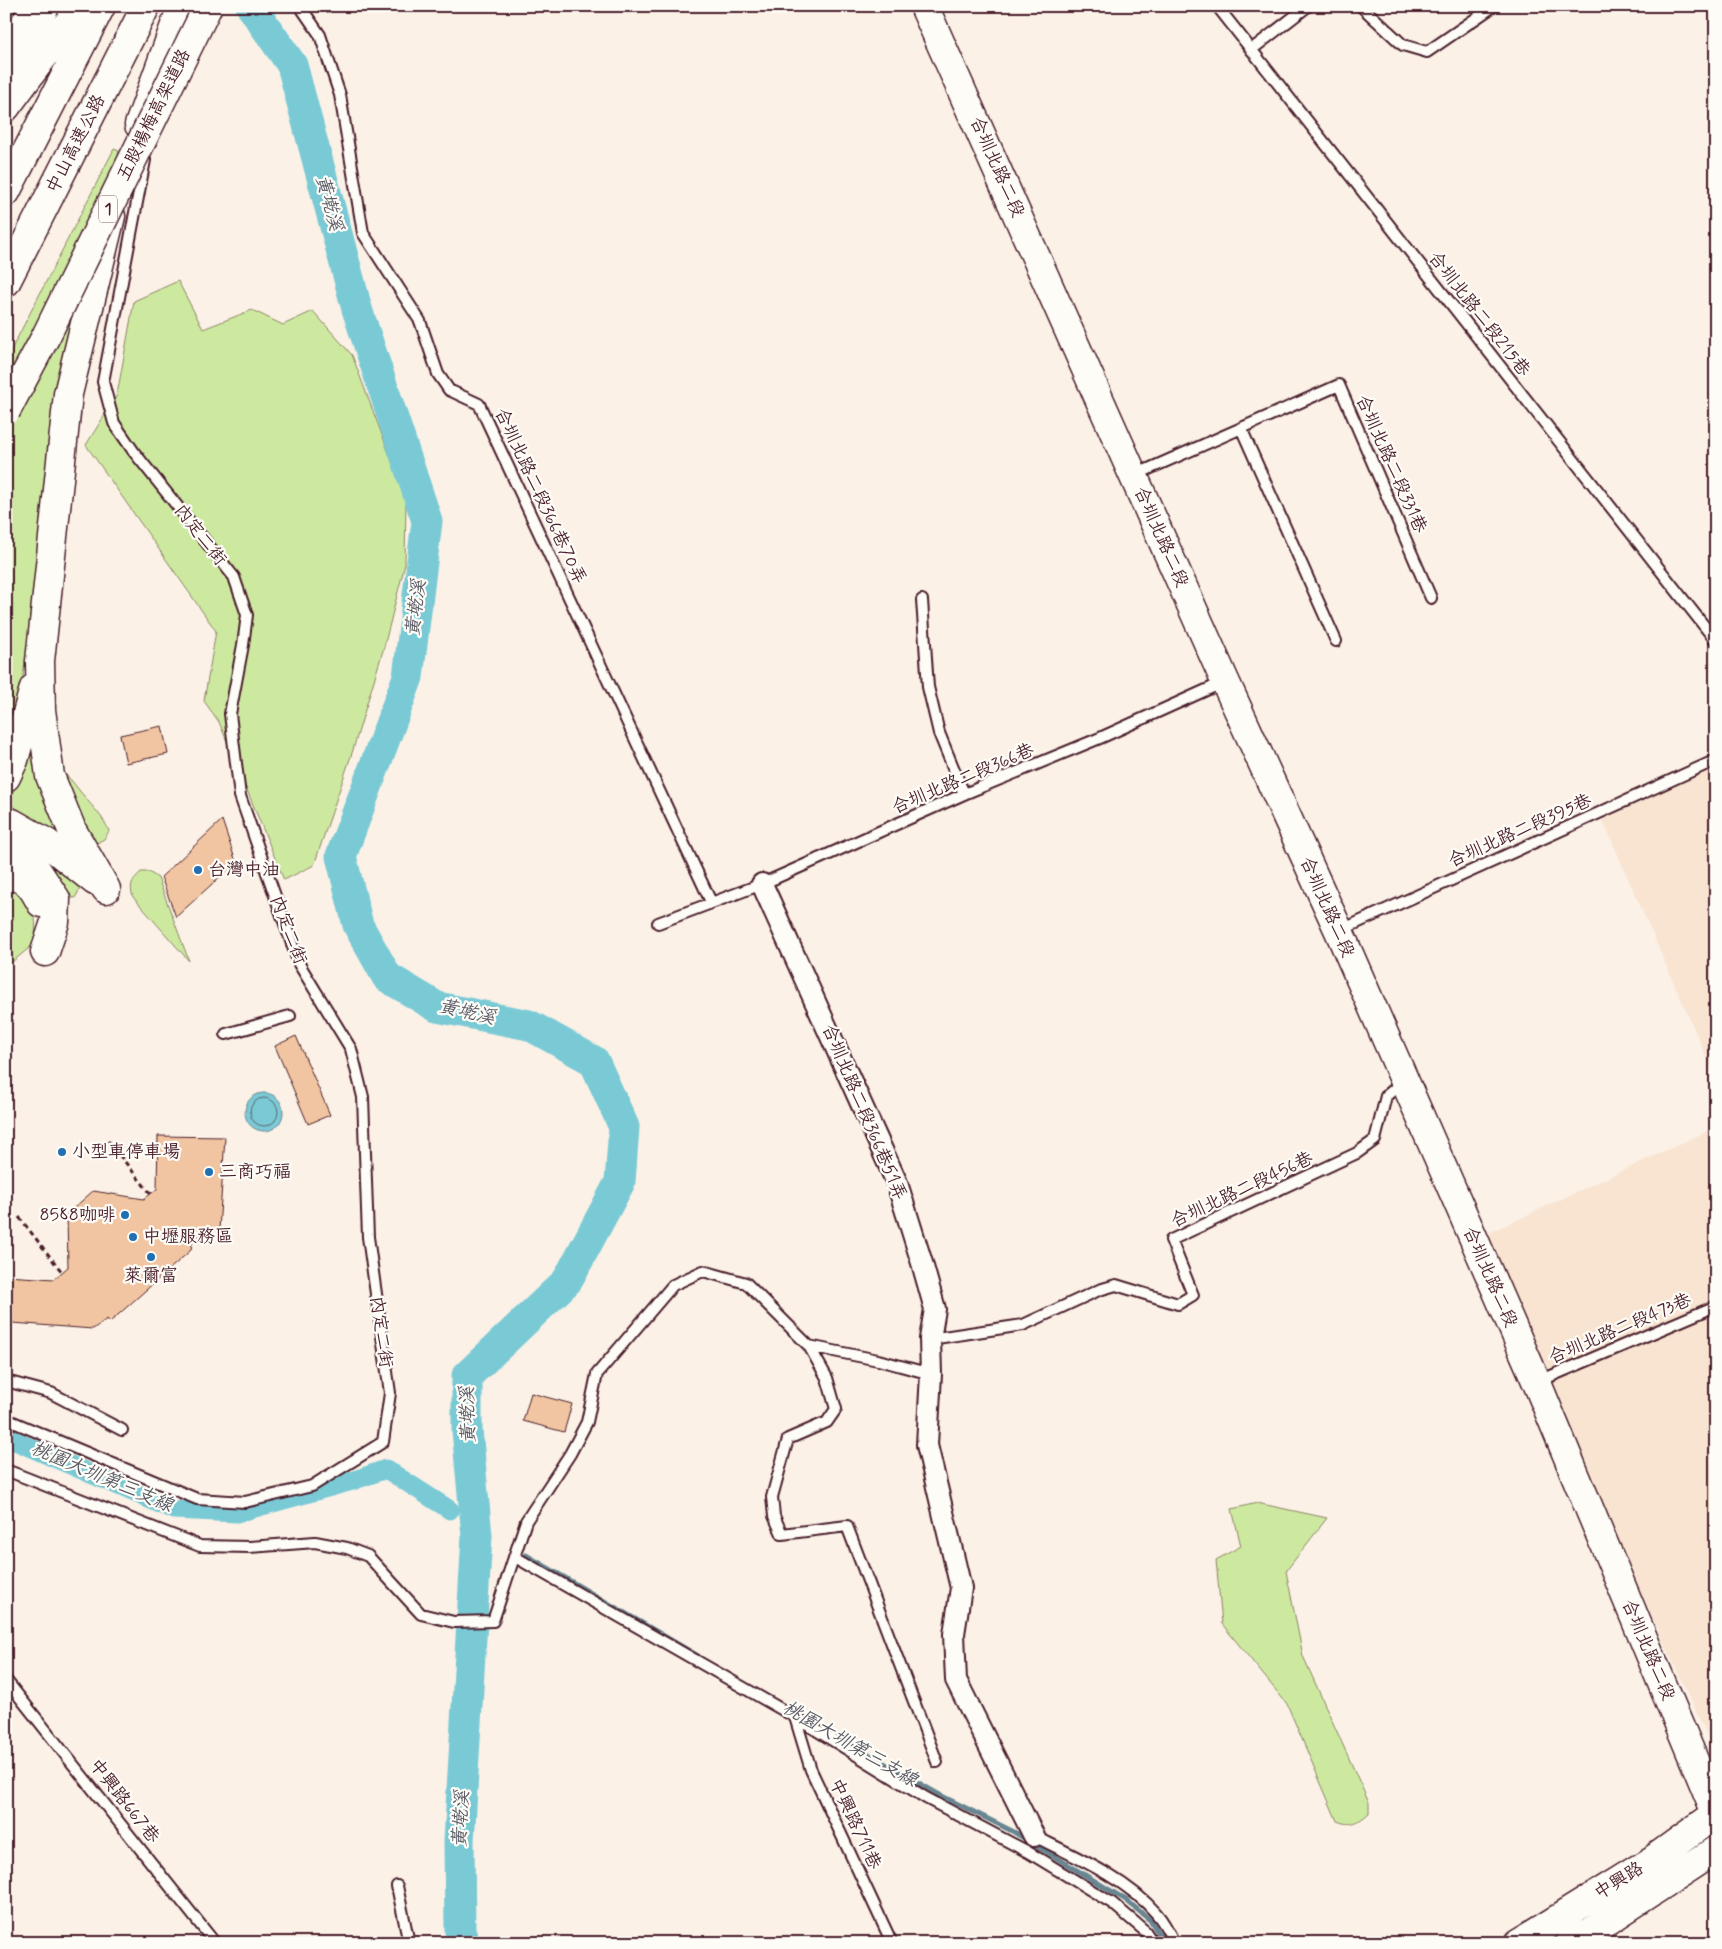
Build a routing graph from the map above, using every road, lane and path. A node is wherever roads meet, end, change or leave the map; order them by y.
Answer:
1 (31, 6) edge
2 (45, 6) edge
3 (81, 6) edge
4 (101, 6) edge
5 (146, 6) edge
6 (182, 6) edge
7 (208, 6) edge
8 (214, 6) edge
9 (300, 6) edge
10 (924, 6) edge
11 (1217, 6) edge
12 (1308, 6) edge
13 (1361, 6) edge
14 (1494, 6) edge
15 (6, 48) edge
16 (1251, 50) junction
17 (6, 87) edge
18 (6, 107) edge
19 (6, 192) edge
20 (6, 282) edge
21 (6, 411) edge
22 (1241, 428) junction
23 (1134, 475) junction
24 (1431, 598) dead end
25 (922, 600) dead end
26 (1336, 641) dead end
27 (1716, 641) edge
28 (40, 661) junction
29 (1225, 681) junction
30 (1716, 760) edge
31 (6, 777) edge
32 (964, 794) junction
33 (6, 821) edge
34 (6, 840) edge
35 (6, 874) edge
36 (762, 884) junction
37 (711, 902) junction
38 (658, 923) dead end
39 (1339, 931) junction
40 (290, 1016) dead end
41 (226, 1034) dead end
42 (1403, 1081) junction
43 (108, 1141) dead end
44 (151, 1194) dead end
45 (19, 1217) dead end
46 (62, 1272) dead end
47 (1716, 1306) edge
48 (930, 1339) junction
49 (809, 1346) junction
50 (931, 1374) junction
51 (6, 1381) edge
52 (1537, 1383) junction
53 (6, 1419) edge
54 (122, 1430) dead end
55 (6, 1470) edge
56 (515, 1557) junction
57 (6, 1680) edge
58 (795, 1717) junction
59 (937, 1762) dead end
60 (1716, 1814) edge
61 (1031, 1844) junction
62 (1716, 1850) edge
63 (398, 1886) dead end
64 (215, 1943) edge
65 (409, 1943) edge
66 (892, 1943) edge
67 (1153, 1943) edge
68 (1174, 1943) edge
69 (1519, 1943) edge
70 (1570, 1943) edge

1 - 15 street
2 - 17 main road
3 - 18 main road
4 - 19 main road
5 - 20 main road, 中山高速公路
6 - 28 main road
7 - 21 main road, 五股楊梅高架道路 / 1, bridge
8 - 53 lane, 內定二街
9 - 37 lane, 合圳北路二段366巷70弄
10 - 23 main road, 合圳北路二段
11 - 16 lane, 合圳北路二段215巷
12 - 16 lane
13 - 14 lane
16 - 27 lane, 合圳北路二段215巷
22 - 23 lane, 合圳北路二段331巷
22 - 24 lane, 合圳北路二段331巷
22 - 26 lane
23 - 29 main road, 合圳北路二段
25 - 32 lane
28 - 31 main road
28 - 33 main road
29 - 32 lane, 合圳北路二段366巷
29 - 39 main road, 合圳北路二段
30 - 39 lane, 合圳北路二段395巷
32 - 36 lane, 合圳北路二段366巷
34 - 35 main road
36 - 37 lane, 合圳北路二段366巷
36 - 48 street, 合圳北路二段366巷51弄
37 - 38 lane, 合圳北路二段366巷
39 - 42 main road, 合圳北路二段
40 - 41 lane
42 - 48 lane, 合圳北路二段456巷
42 - 52 main road, 合圳北路二段
43 - 44 path
45 - 46 path
47 - 52 lane, 合圳北路二段473巷
48 - 50 street, 合圳北路二段366巷51弄
49 - 50 lane
49 - 56 lane
49 - 59 lane
50 - 61 street, 合圳北路二段366巷51弄
51 - 54 lane
52 - 60 main road, 合圳北路二段
55 - 56 lane
56 - 58 lane
57 - 64 lane, 中興路667巷
58 - 61 lane
58 - 66 lane, 中興路711巷
60 - 69 main road, 中興路
61 - 67 lane
61 - 68 lane
62 - 70 main road, 中興路
63 - 65 lane

